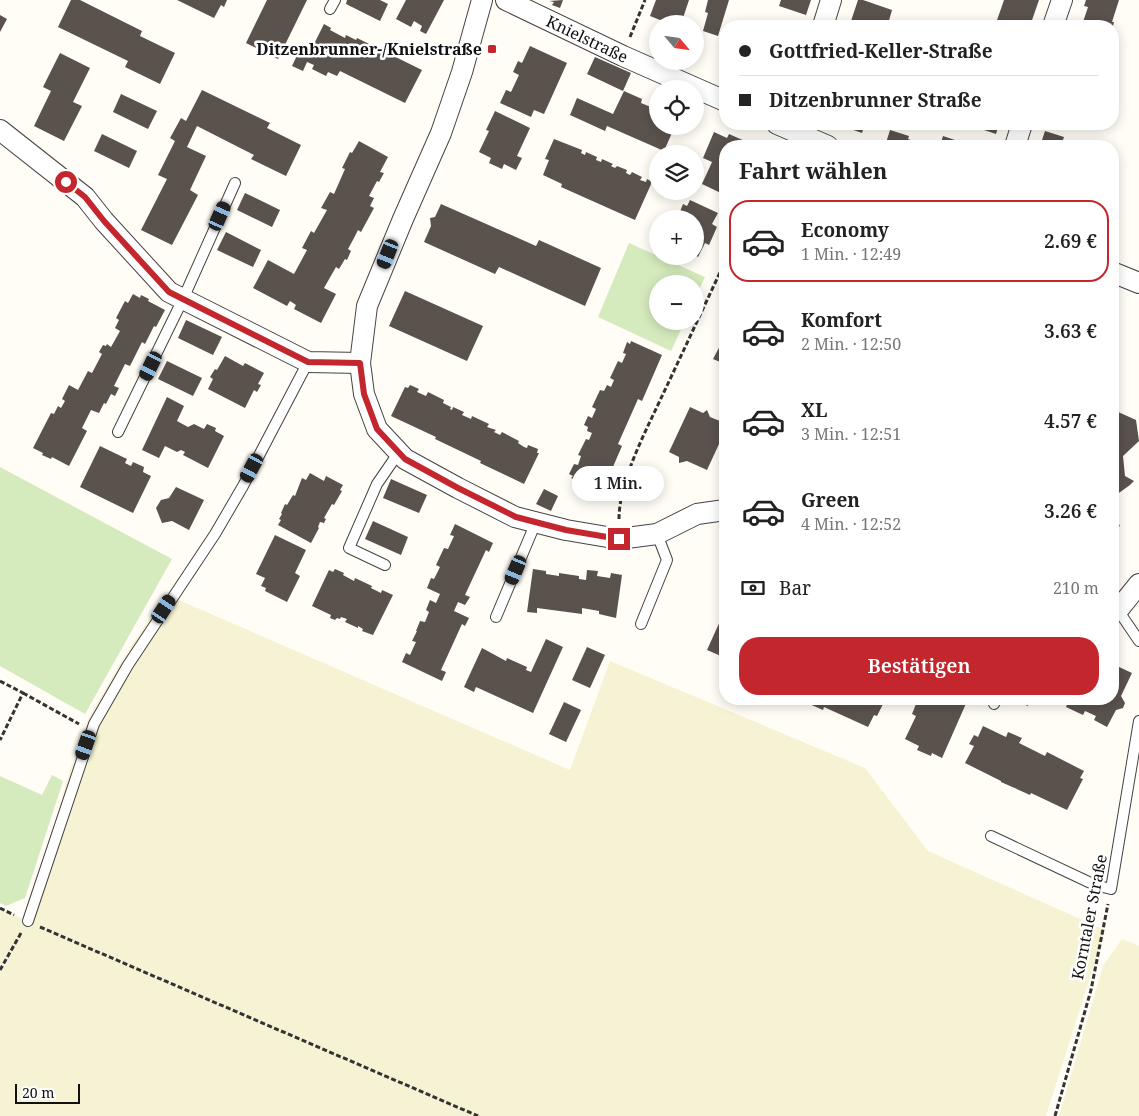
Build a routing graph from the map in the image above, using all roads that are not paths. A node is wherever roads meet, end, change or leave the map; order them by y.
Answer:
1 (482, 0) edge
2 (506, 0) edge
3 (831, 0) edge
4 (1062, 0) edge
5 (825, 20) edge
6 (1055, 20) edge
7 (719, 98) edge
8 (0, 130) edge
9 (788, 131) edge
10 (812, 140) edge
11 (235, 183) dead end
12 (1119, 275) edge
13 (1139, 283) edge
14 (183, 299) junction
15 (308, 362) junction
16 (360, 363) junction
17 (118, 432) dead end
18 (399, 452) junction
19 (719, 511) edge
20 (536, 522) junction
21 (657, 534) junction
22 (385, 565) dead end
23 (1139, 584) edge
24 (1119, 606) edge
25 (1119, 616) edge
26 (496, 617) dead end
27 (641, 624) dead end
28 (1139, 641) edge
29 (1139, 721) edge
30 (991, 836) dead end
31 (28, 922) road end

1 - 16 street
2 - 7 street, Knielstraße
3 - 5 street
4 - 6 street
8 - 14 street
9 - 10 street
11 - 14 lane
12 - 13 street
14 - 15 street
14 - 17 lane
15 - 16 street
15 - 31 lane
16 - 18 street
18 - 20 street
18 - 22 lane
19 - 21 street
20 - 21 street
20 - 26 lane
21 - 27 lane
23 - 24 street
25 - 28 lane
29 - 30 lane, Korntaler Straße

